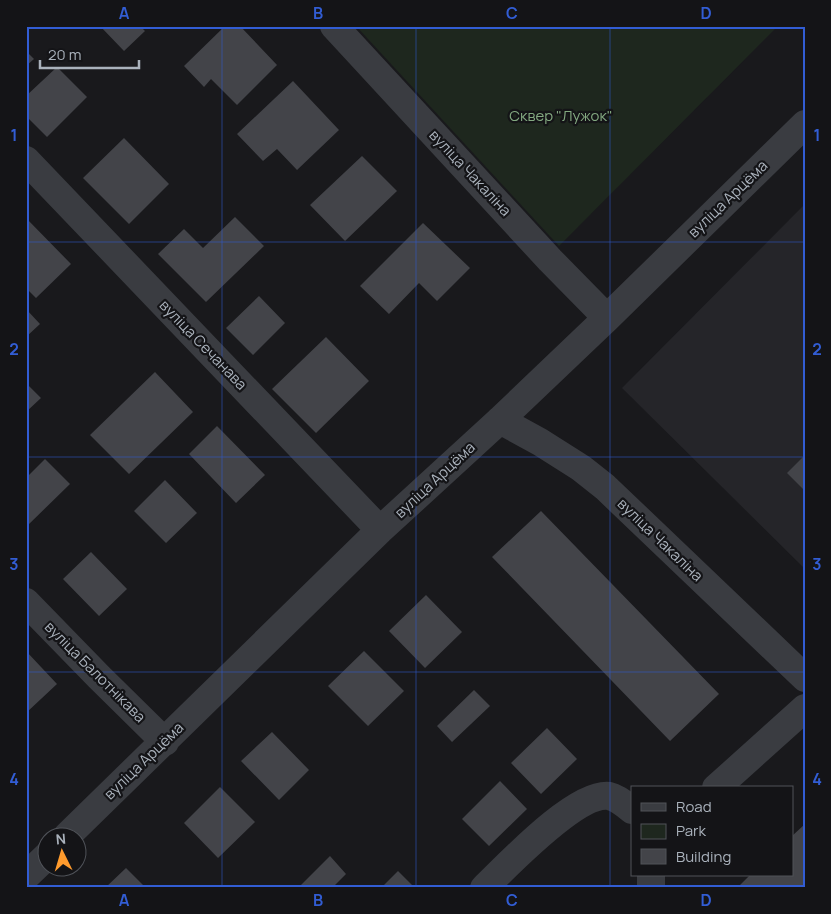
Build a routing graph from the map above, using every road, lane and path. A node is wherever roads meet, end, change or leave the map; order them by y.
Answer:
1 (334, 26) edge
2 (805, 124) edge
3 (26, 160) edge
4 (607, 318) junction
5 (500, 420) junction
6 (380, 530) junction
7 (26, 602) edge
8 (805, 678) edge
9 (805, 708) edge
10 (164, 742) junction
11 (718, 786) edge
12 (631, 809) edge
13 (77, 826) edge
14 (38, 865) edge
15 (26, 876) edge
16 (484, 888) edge

1 - 4 street, вуліца Чакаліна
2 - 4 street, вуліца Арцёма
3 - 6 street, вуліца Сечанава
4 - 5 street, вуліца Арцёма
5 - 6 street, вуліца Арцёма
5 - 8 street, вуліца Чакаліна
6 - 10 street, вуліца Арцёма
7 - 10 street, вуліца Балотнікава
9 - 11 street
10 - 13 street, вуліца Арцёма
12 - 16 street
14 - 15 street

